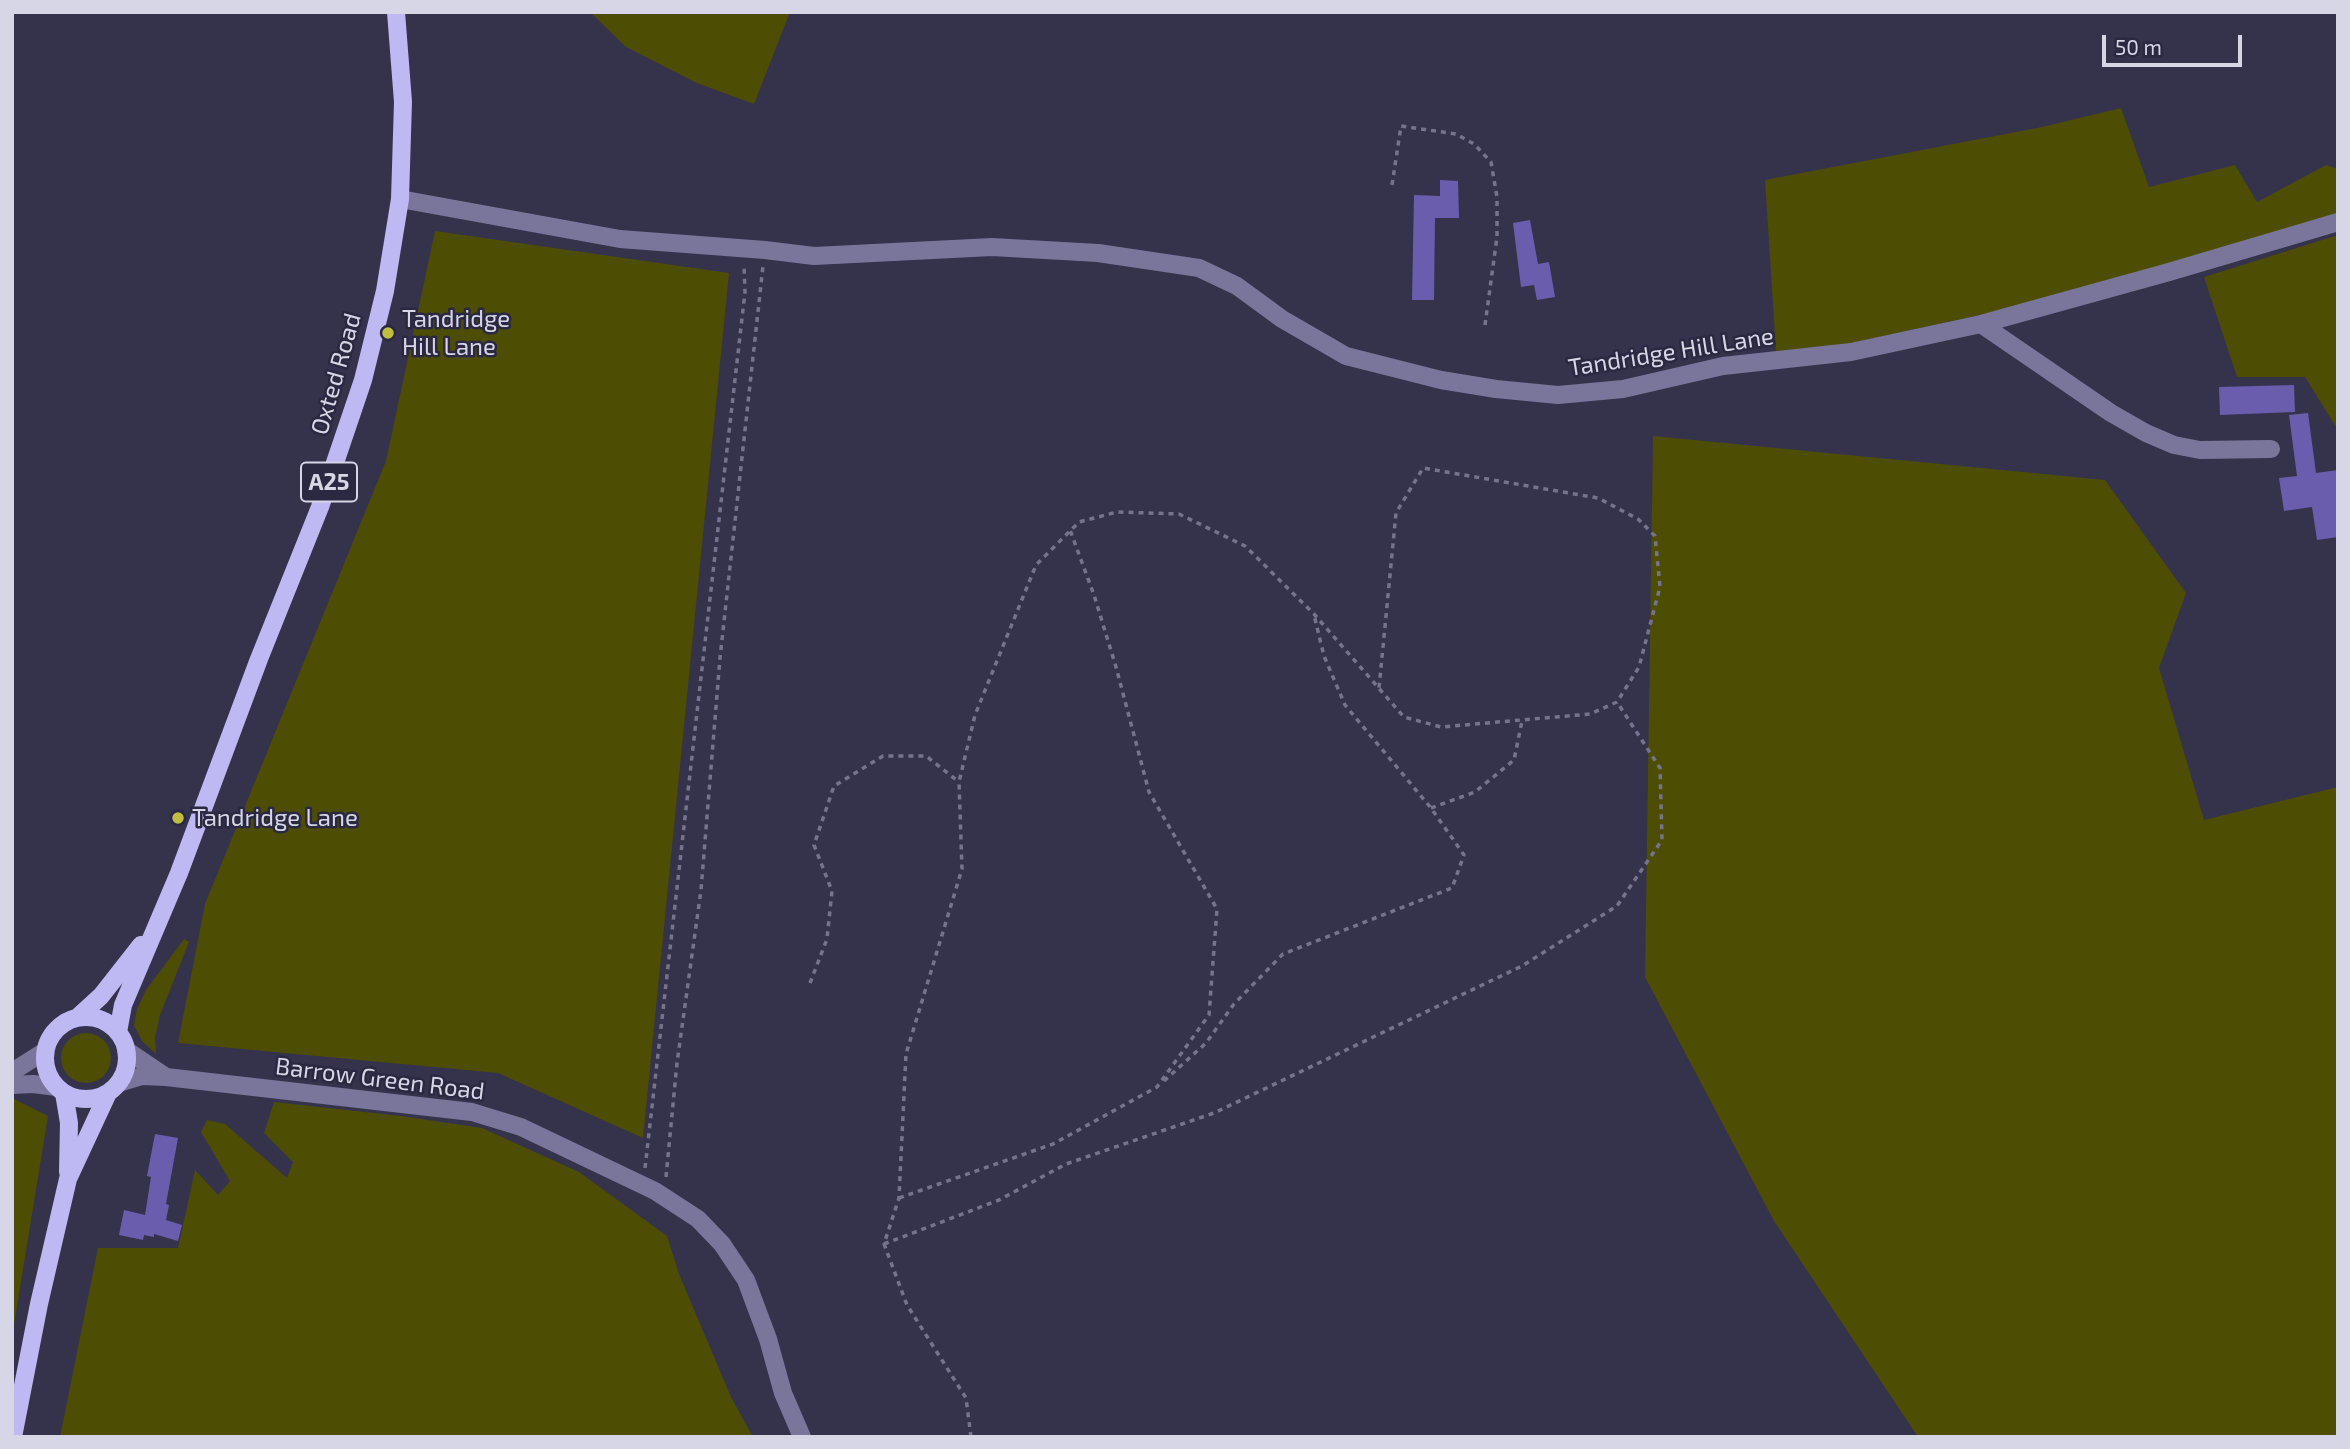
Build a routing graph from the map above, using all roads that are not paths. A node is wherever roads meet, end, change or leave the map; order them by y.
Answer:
1 (396, 12) edge
2 (400, 199) junction
3 (2338, 222) edge
4 (1981, 324) junction
5 (2271, 449) dead end
6 (154, 928) junction
7 (78, 1017) junction
8 (118, 1032) junction
9 (126, 1050) junction
10 (45, 1051) junction
11 (12, 1072) edge
12 (166, 1077) junction
13 (12, 1085) edge
14 (114, 1088) junction
15 (60, 1090) junction
16 (68, 1179) junction
17 (13, 1437) edge
18 (802, 1437) edge

1 - 2 main road, Oxted Road / A25
2 - 4 street, Tandridge Hill Lane
2 - 6 main road, Oxted Road / A25
3 - 4 street, Tandridge Hill Lane
4 - 5 street
6 - 7 main road, Oxted Road / A25
6 - 8 main road, Oxted Road / A25
7 - 8 main road
7 - 10 main road
8 - 9 main road
9 - 12 street, Barrow Green Road
9 - 14 main road
10 - 11 street
10 - 15 main road
12 - 14 street, Barrow Green Road
12 - 18 street, Barrow Green Road
13 - 15 street
14 - 15 main road
14 - 16 main road
15 - 16 main road
16 - 17 main road

